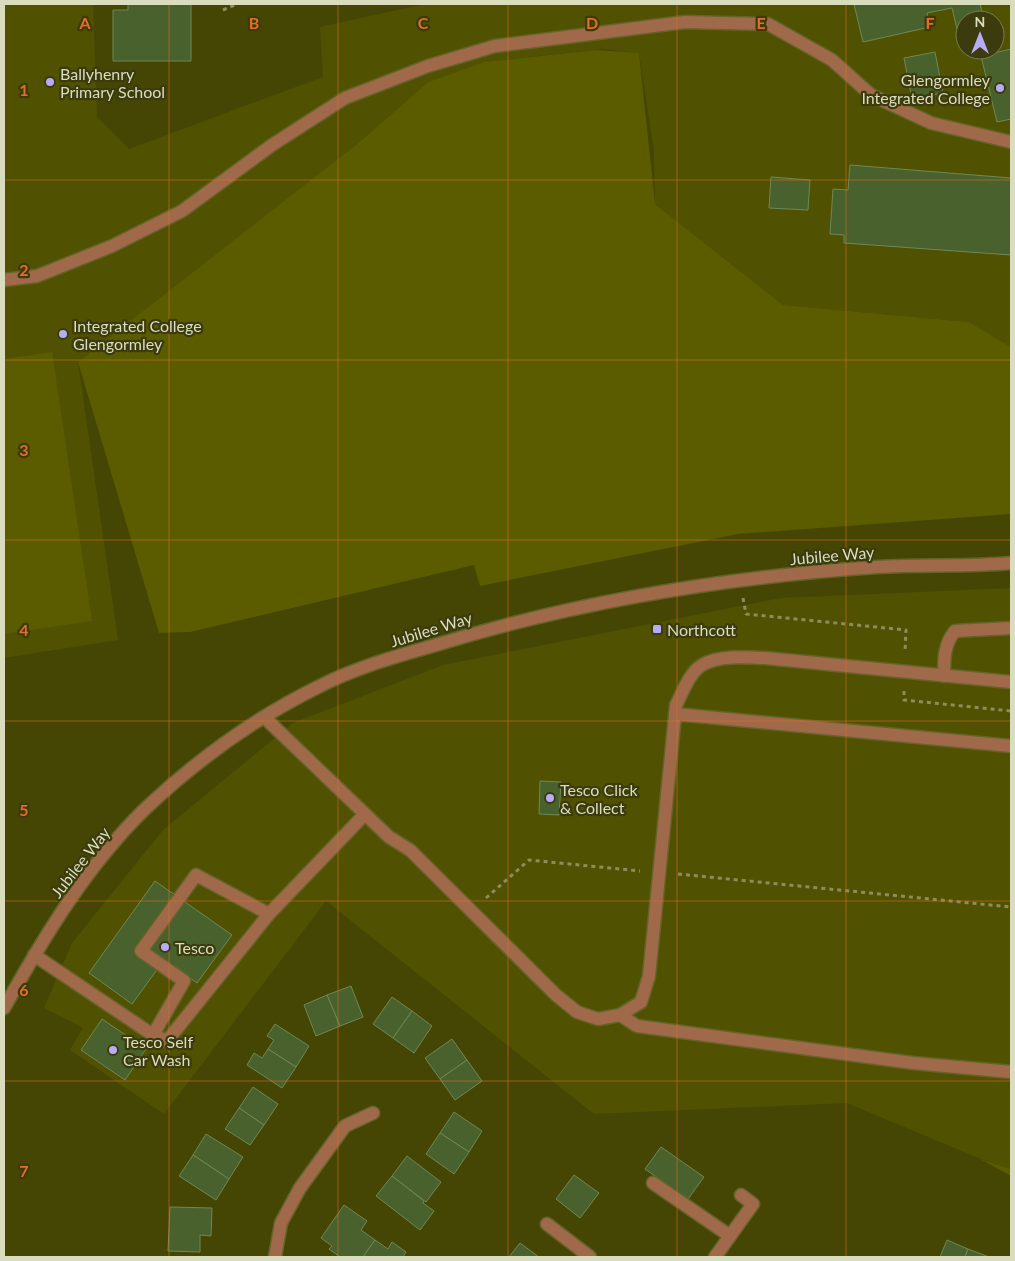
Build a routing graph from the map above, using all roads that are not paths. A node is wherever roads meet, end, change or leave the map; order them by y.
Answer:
1 (1011, 142) edge
2 (4, 280) edge
3 (1011, 564) edge
4 (1011, 628) edge
5 (944, 676) junction
6 (1011, 682) edge
7 (675, 714) junction
8 (264, 717) junction
9 (1011, 746) edge
10 (365, 814) junction
11 (269, 914) junction
12 (34, 955) junction
13 (4, 1008) edge
14 (620, 1015) junction
15 (153, 1035) junction
16 (1011, 1072) edge
17 (373, 1113) dead end
18 (653, 1183) dead end
19 (741, 1195) dead end
20 (547, 1224) dead end
21 (730, 1236) junction
22 (275, 1257) edge
23 (590, 1257) edge
24 (715, 1257) edge

1 - 2 street
3 - 8 street, Jubilee Way
4 - 5 street
5 - 6 street
5 - 7 street
7 - 9 street
7 - 14 street
8 - 10 street
8 - 12 street, Jubilee Way
10 - 11 street
10 - 14 street
11 - 15 street
11 - 15 street
12 - 13 street, Jubilee Way
12 - 15 street
14 - 16 street
17 - 22 street
18 - 21 street
19 - 21 street
20 - 23 street
21 - 24 street

